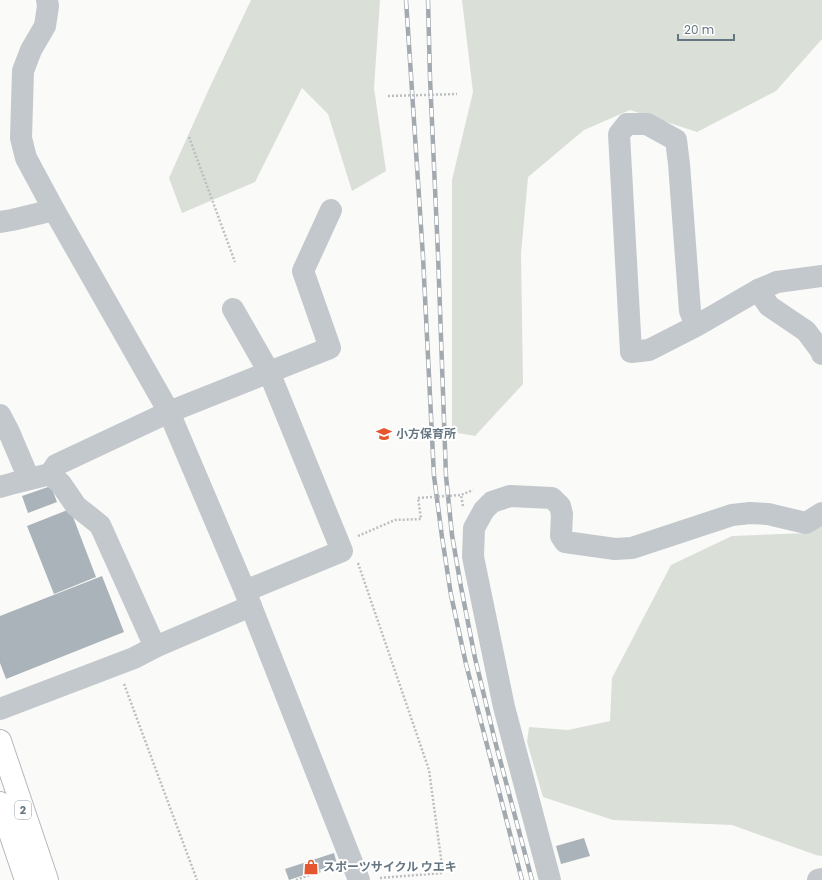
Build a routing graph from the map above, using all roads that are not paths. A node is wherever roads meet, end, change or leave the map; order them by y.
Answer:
1 (47, 0) edge
2 (54, 210) junction
3 (331, 210) dead end
4 (0, 222) edge
5 (822, 276) edge
6 (758, 290) junction
7 (234, 309) dead end
8 (696, 326) junction
9 (822, 354) edge
10 (269, 372) junction
11 (169, 412) junction
12 (0, 415) edge
13 (50, 474) junction
14 (29, 480) junction
15 (0, 487) edge
16 (822, 513) edge
17 (248, 598) junction
18 (155, 647) junction
19 (0, 709) edge
20 (0, 741) edge
21 (1, 811) edge
22 (822, 879) edge
23 (26, 880) edge
24 (47, 880) edge
25 (366, 880) edge
26 (550, 880) edge
27 (818, 880) edge

1 - 2 street
2 - 4 street
2 - 11 street
3 - 10 street
5 - 6 street
6 - 8 street
6 - 9 street
7 - 10 street
8 - 8 street
10 - 11 street
10 - 17 street
11 - 13 street
11 - 17 street
12 - 14 street
13 - 14 street
13 - 18 street
14 - 15 street
16 - 26 street
17 - 18 street
17 - 25 street
18 - 19 street
20 - 24 highway, 2
21 - 23 highway, 2
22 - 27 street

